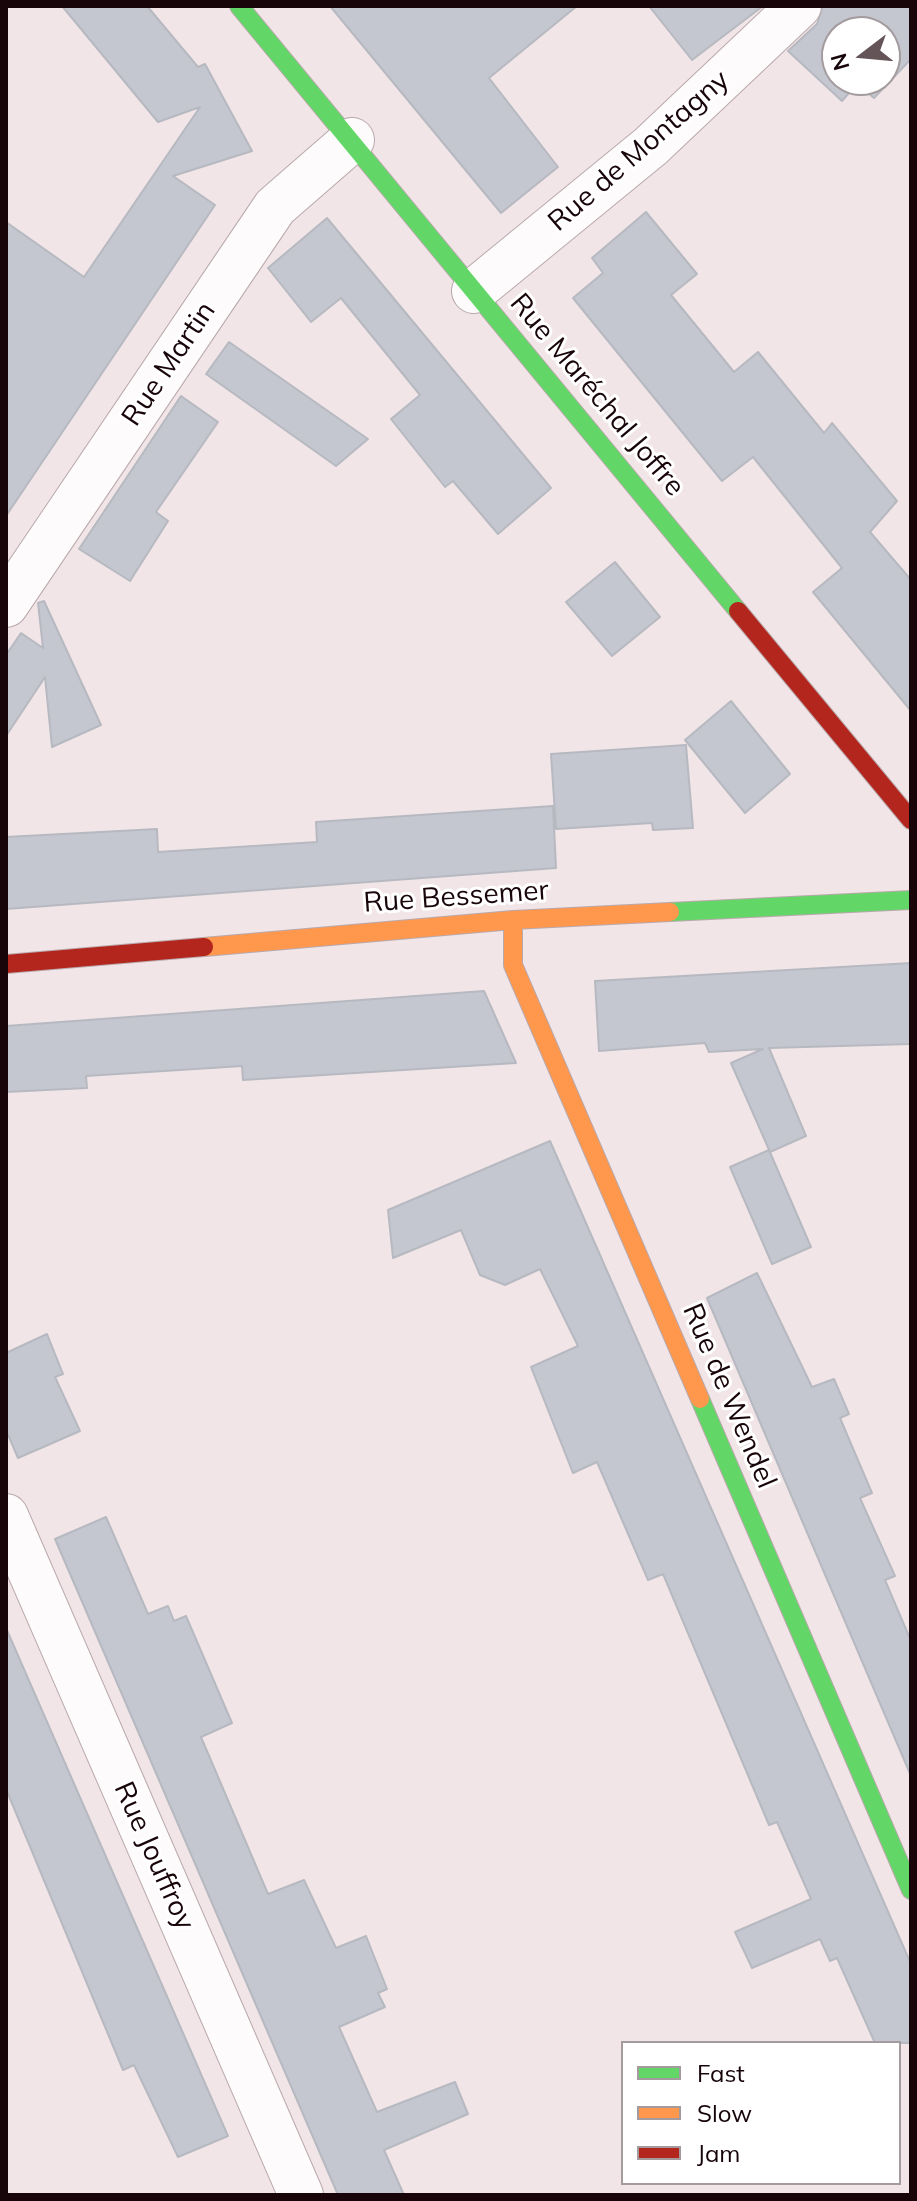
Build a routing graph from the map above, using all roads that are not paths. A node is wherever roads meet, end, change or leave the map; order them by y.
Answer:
1 (239, 6) edge
2 (799, 6) edge
3 (352, 140) junction
4 (474, 291) junction
5 (6, 605) edge
6 (911, 820) edge
7 (911, 900) edge
8 (513, 920) junction
9 (6, 964) edge
10 (6, 1516) edge
11 (911, 1890) edge
12 (301, 2195) edge

1 - 3 street, Rue Maréchal Joffre
2 - 4 street, Rue de Montagny
3 - 4 street, Rue Maréchal Joffre
3 - 5 street, Rue Martin
4 - 6 street, Rue Maréchal Joffre
7 - 8 street, Rue Bessemer
8 - 9 street, Rue Bessemer
8 - 11 street, Rue de Wendel
10 - 12 street, Rue Jouffroy

